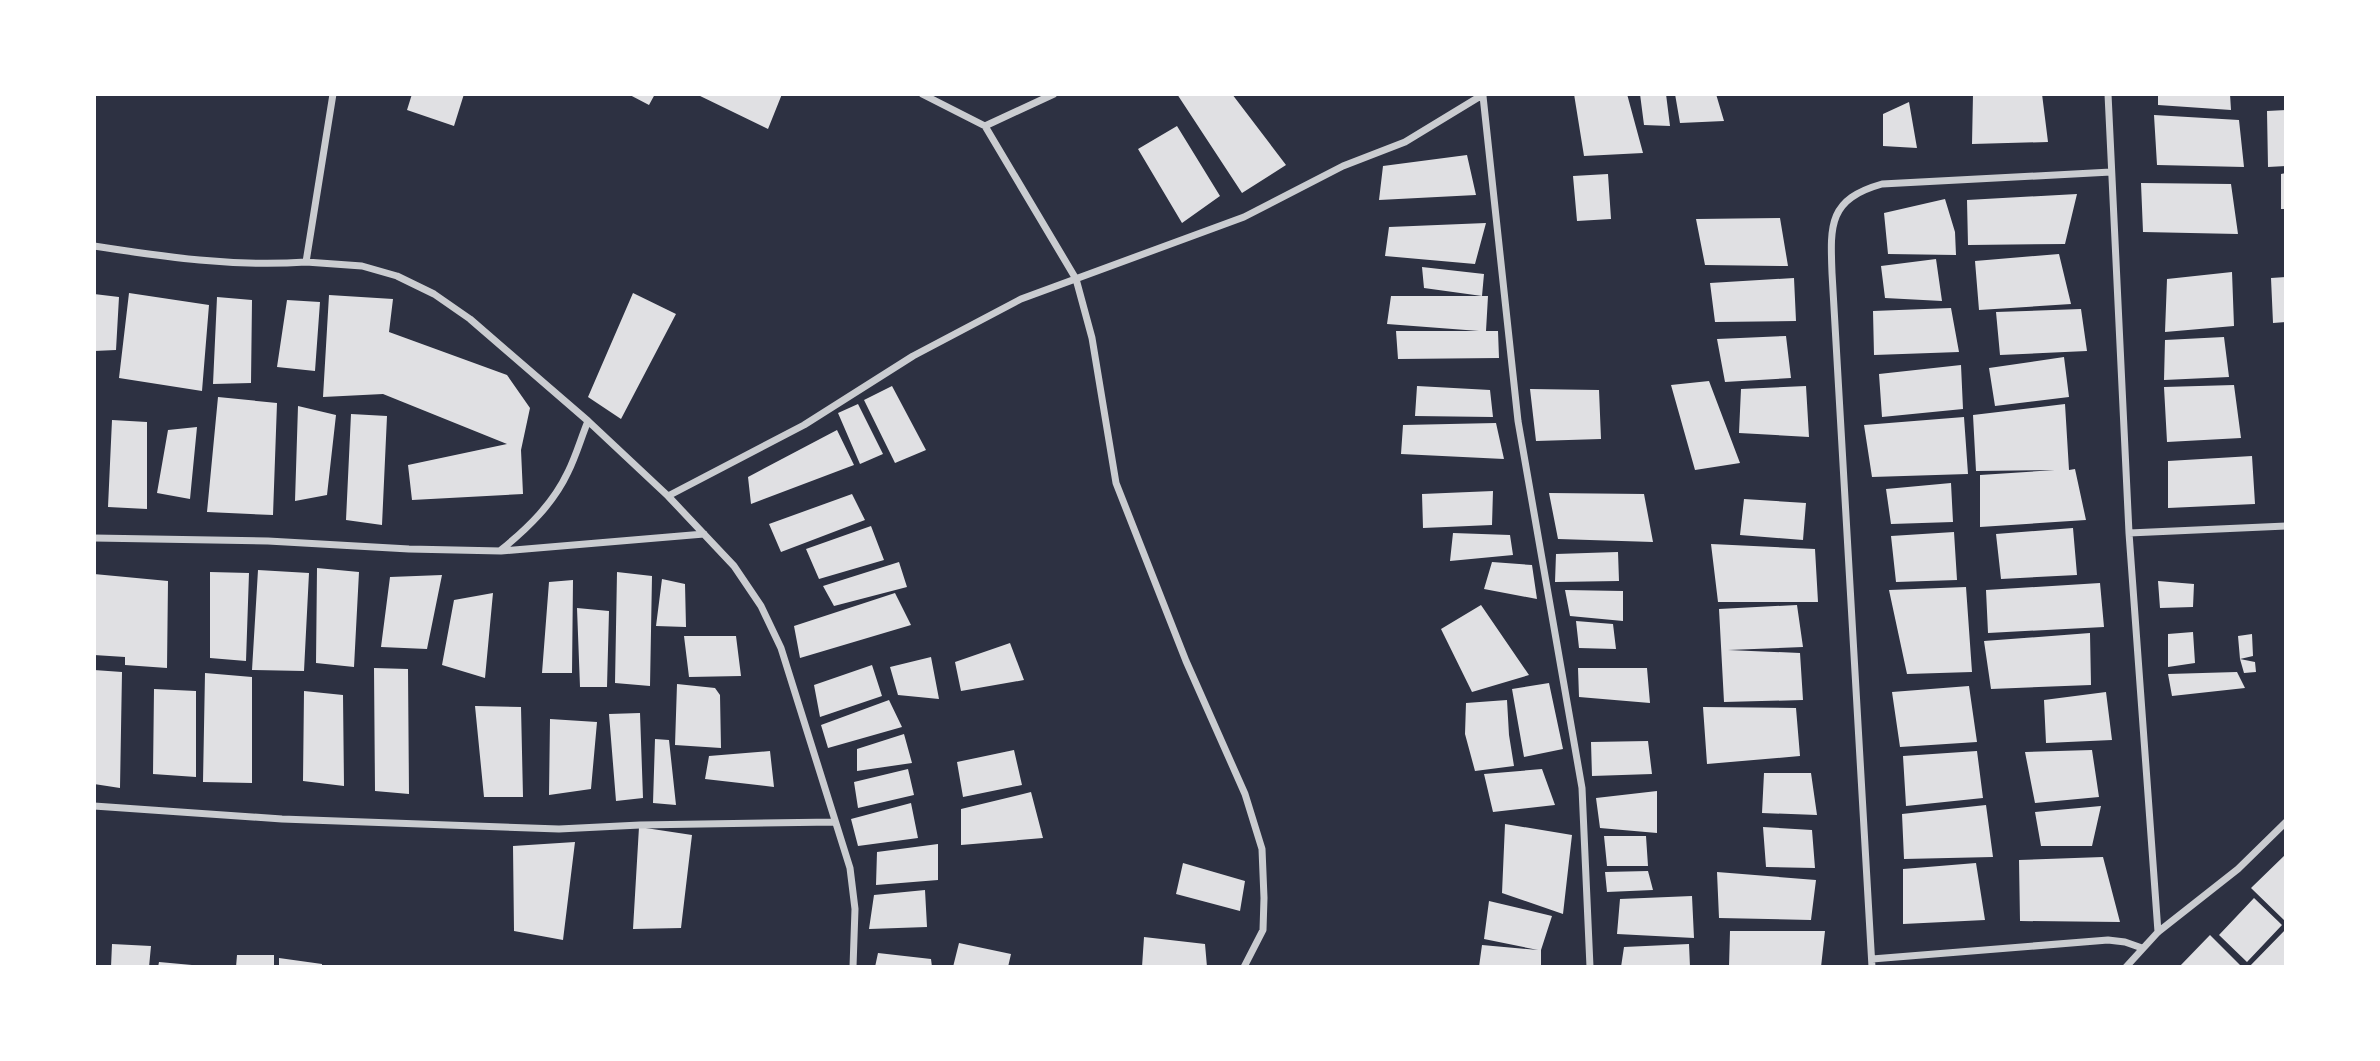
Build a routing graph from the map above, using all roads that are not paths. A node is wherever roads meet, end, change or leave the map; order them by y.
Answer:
1 (333, 94) edge
2 (922, 94) edge
3 (1054, 94) edge
4 (2108, 94) edge
5 (1484, 95) edge
6 (985, 127) junction
7 (2111, 172) junction
8 (94, 246) edge
9 (306, 262) junction
10 (1076, 279) junction
11 (588, 421) junction
12 (668, 496) junction
13 (2286, 526) edge
14 (2129, 533) junction
15 (704, 534) junction
16 (94, 538) edge
17 (501, 551) junction
18 (94, 806) edge
19 (835, 822) junction
20 (2286, 822) edge
21 (2158, 932) junction
22 (2143, 948) junction
23 (1872, 963) edge
24 (853, 967) edge
25 (1244, 967) edge
26 (1590, 967) edge
27 (2126, 967) edge

1 - 9 street
2 - 6 street
3 - 6 street
4 - 7 street
5 - 10 street
5 - 26 street
6 - 10 street
7 - 14 street
7 - 23 street
8 - 9 street
9 - 11 street
10 - 12 street
10 - 25 street
11 - 12 street
11 - 17 street
12 - 15 street
13 - 14 street
14 - 21 street
15 - 17 street
15 - 19 street
16 - 17 street
18 - 19 street
19 - 24 street
20 - 21 street
21 - 22 street
22 - 23 street
22 - 27 street

